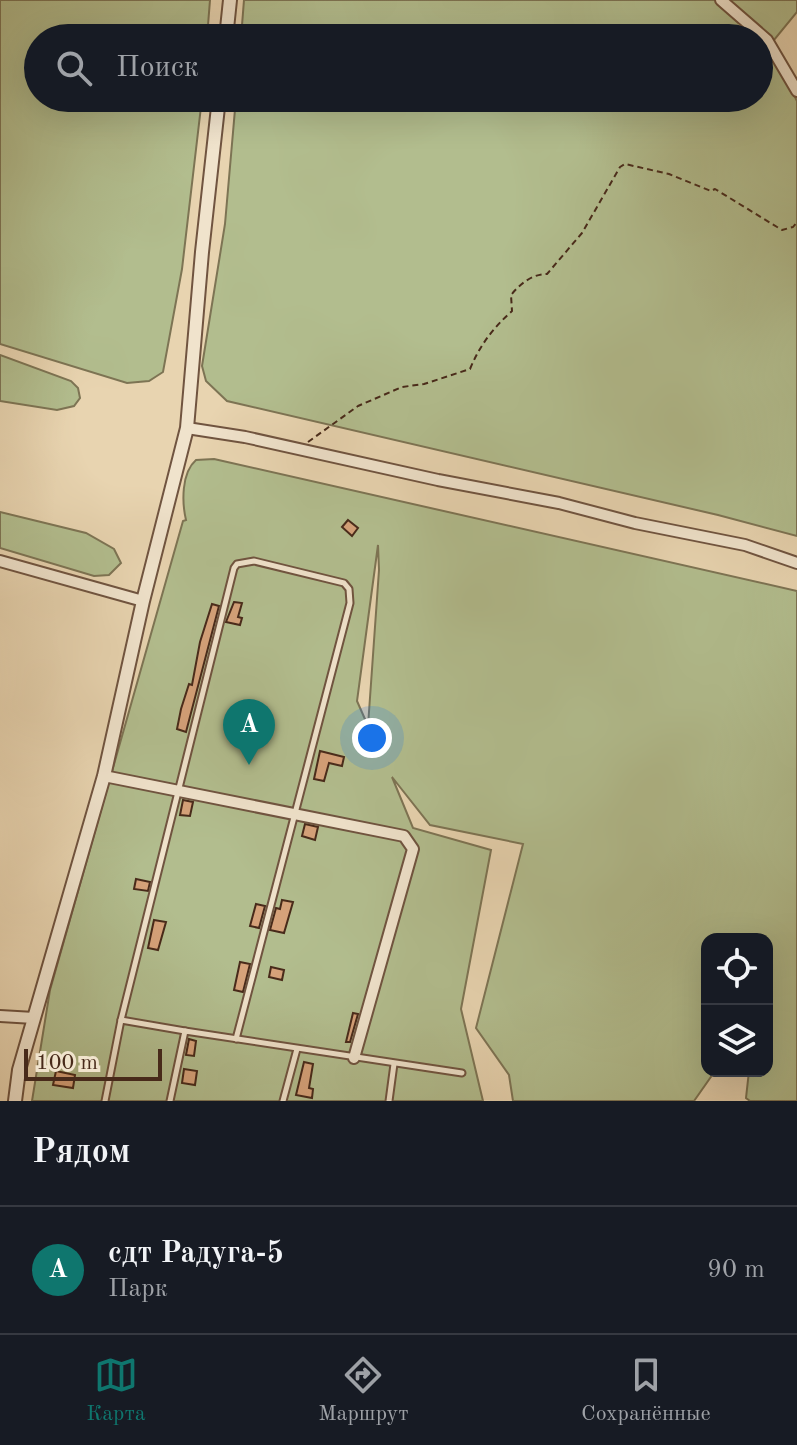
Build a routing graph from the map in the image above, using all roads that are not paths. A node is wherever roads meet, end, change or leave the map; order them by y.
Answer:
1 (230, 0) edge
2 (721, 0) edge
3 (227, 24) edge
4 (749, 24) edge
5 (773, 50) edge
6 (797, 91) edge
7 (217, 112) edge
8 (187, 428) junction
9 (0, 561) edge
10 (797, 563) edge
11 (143, 601) junction
12 (104, 776) junction
13 (178, 791) junction
14 (296, 815) junction
15 (0, 1016) edge
16 (34, 1018) junction
17 (121, 1020) junction
18 (185, 1031) junction
19 (236, 1039) junction
20 (297, 1049) junction
21 (354, 1058) junction
22 (394, 1064) junction
23 (462, 1073) dead end
24 (15, 1101) edge
25 (105, 1101) edge
26 (170, 1101) edge
27 (283, 1101) edge
28 (389, 1101) edge

1 - 3 street
2 - 4 street
5 - 6 street
7 - 8 street
8 - 10 street
8 - 11 street
9 - 11 street
11 - 12 street
12 - 13 street
12 - 16 street
13 - 14 street
13 - 14 lane
13 - 17 lane
14 - 19 lane
14 - 21 street
15 - 16 street
16 - 24 street
17 - 18 lane
17 - 25 lane
18 - 19 lane
18 - 26 lane
19 - 20 lane
20 - 21 lane
20 - 27 lane
21 - 22 lane
22 - 23 lane
22 - 28 lane

